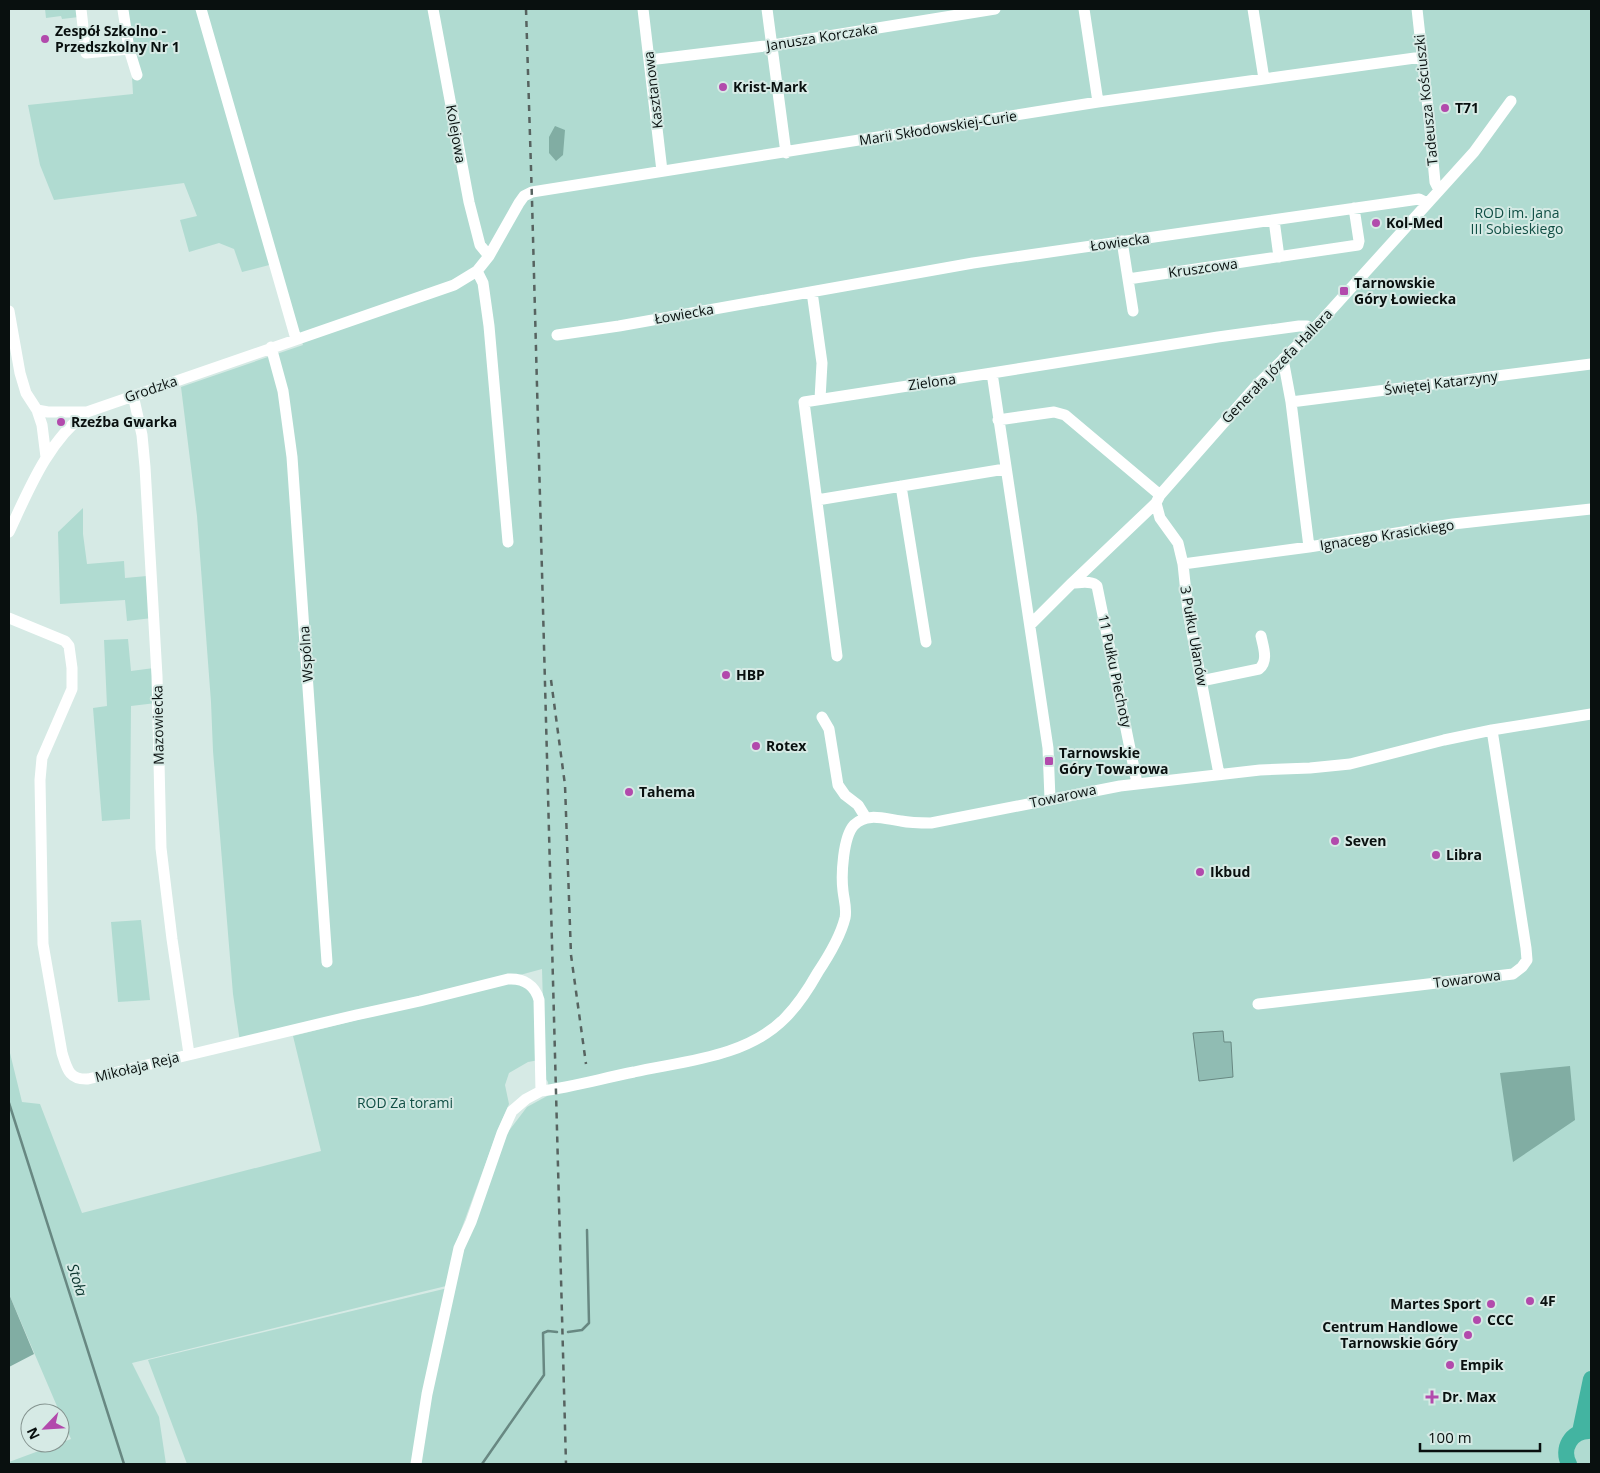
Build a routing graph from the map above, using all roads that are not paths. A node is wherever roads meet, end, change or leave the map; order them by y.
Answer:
1 (81, 9) edge
2 (201, 9) edge
3 (433, 9) edge
4 (643, 9) edge
5 (767, 9) edge
6 (995, 9) edge
7 (1084, 9) edge
8 (1253, 9) edge
9 (1417, 9) edge
10 (122, 10) edge
11 (772, 45) junction
12 (129, 49) junction
13 (1422, 57) junction
14 (649, 60) junction
15 (137, 76) dead end
16 (1264, 79) junction
17 (1511, 101) dead end
18 (1098, 102) junction
19 (786, 153) junction
20 (662, 171) junction
21 (1439, 190) junction
22 (1427, 203) junction
23 (1354, 208) junction
24 (1274, 220) junction
25 (1122, 241) junction
26 (489, 256) junction
27 (1279, 257) junction
28 (477, 271) junction
29 (1128, 279) junction
30 (812, 292) junction
31 (9, 311) edge
32 (1133, 311) dead end
33 (1313, 330) junction
34 (556, 335) dead end
35 (296, 339) junction
36 (271, 347) junction
37 (1283, 359) junction
38 (1591, 364) edge
39 (992, 373) junction
40 (133, 395) junction
41 (820, 399) junction
42 (1291, 402) junction
43 (37, 410) junction
44 (87, 412) junction
45 (998, 420) junction
46 (46, 457) junction
47 (1005, 468) junction
48 (901, 486) junction
49 (1158, 499) junction
50 (817, 500) junction
51 (1591, 509) edge
52 (9, 532) edge
53 (508, 542) dead end
54 (1309, 547) junction
55 (1183, 564) junction
56 (1072, 583) junction
57 (9, 618) edge
58 (1033, 623) junction
59 (1261, 636) dead end
60 (926, 642) dead end
61 (837, 656) dead end
62 (1201, 681) junction
63 (1591, 714) edge
64 (822, 717) dead end
65 (1492, 730) junction
66 (1219, 774) junction
67 (1138, 783) junction
68 (1050, 799) junction
69 (866, 818) junction
70 (327, 962) dead end
71 (1258, 1004) dead end
72 (189, 1054) junction
73 (541, 1091) junction
74 (1591, 1379) edge
75 (1586, 1432) edge
76 (416, 1464) edge
77 (1569, 1464) edge

1 - 12 street
2 - 35 street
3 - 26 street, Kolejowa
4 - 14 street, Kasztanowa
5 - 11 street
6 - 11 street, Janusza Korczaka
7 - 18 street
8 - 16 street
9 - 13 street, Tadeusza Kościuszki
10 - 12 street
11 - 14 street, Janusza Korczaka
11 - 19 street
12 - 15 street
13 - 16 street, Marii Skłodowskiej-Curie
13 - 21 street, Tadeusza Kościuszki
14 - 20 street, Kasztanowa
16 - 18 street, Marii Skłodowskiej-Curie
17 - 21 street, Generała Józefa Hallera
18 - 19 street, Marii Skłodowskiej-Curie
19 - 20 street, Marii Skłodowskiej-Curie
20 - 26 street, Marii Skłodowskiej-Curie
21 - 22 street, Generała Józefa Hallera
22 - 23 street, Łowiecka
22 - 33 street, Generała Józefa Hallera
23 - 24 street, Łowiecka
23 - 27 street, Kruszcowa
24 - 25 street, Łowiecka
24 - 27 street
25 - 29 street
25 - 30 street, Łowiecka
26 - 28 street, Grodzka
27 - 29 street, Kruszcowa
28 - 35 street, Grodzka
28 - 53 street
29 - 32 street
30 - 34 street, Łowiecka
30 - 41 street
31 - 43 street
33 - 37 street, Generała Józefa Hallera
33 - 39 street, Zielona
35 - 36 street, Grodzka
36 - 40 street, Grodzka
36 - 70 street, Wspólna
37 - 42 street
37 - 49 street, Generała Józefa Hallera
38 - 42 street, Świętej Katarzyny
39 - 41 street, Zielona
39 - 45 street
40 - 44 street, Grodzka
40 - 72 street, Mazowiecka
41 - 50 street, Zielona
42 - 54 street
43 - 44 street
43 - 46 street
44 - 46 street, Grodzka
45 - 47 street
45 - 49 street
46 - 52 street, Grodzka
47 - 48 street
47 - 58 street
48 - 50 street
48 - 60 street
49 - 55 street, 3 Pułku Ułanów
49 - 56 street, Generała Józefa Hallera
50 - 61 street, Zielona
51 - 54 street, Ignacego Krasickiego
54 - 55 street, Ignacego Krasickiego
55 - 62 street, 3 Pułku Ułanów
56 - 58 street, Generała Józefa Hallera
56 - 67 street, 11 Pułku Piechoty
57 - 72 street, Mikołaja Reja
58 - 68 street
59 - 62 street
62 - 66 street, 3 Pułku Ułanów
63 - 65 street, Towarowa
64 - 69 street
65 - 66 street, Towarowa
65 - 71 street, Towarowa
66 - 67 street, Towarowa
67 - 68 street, Towarowa
68 - 69 street, Towarowa
69 - 73 street
72 - 73 street, Mikołaja Reja
73 - 76 street
74 - 75 highway
75 - 77 highway

